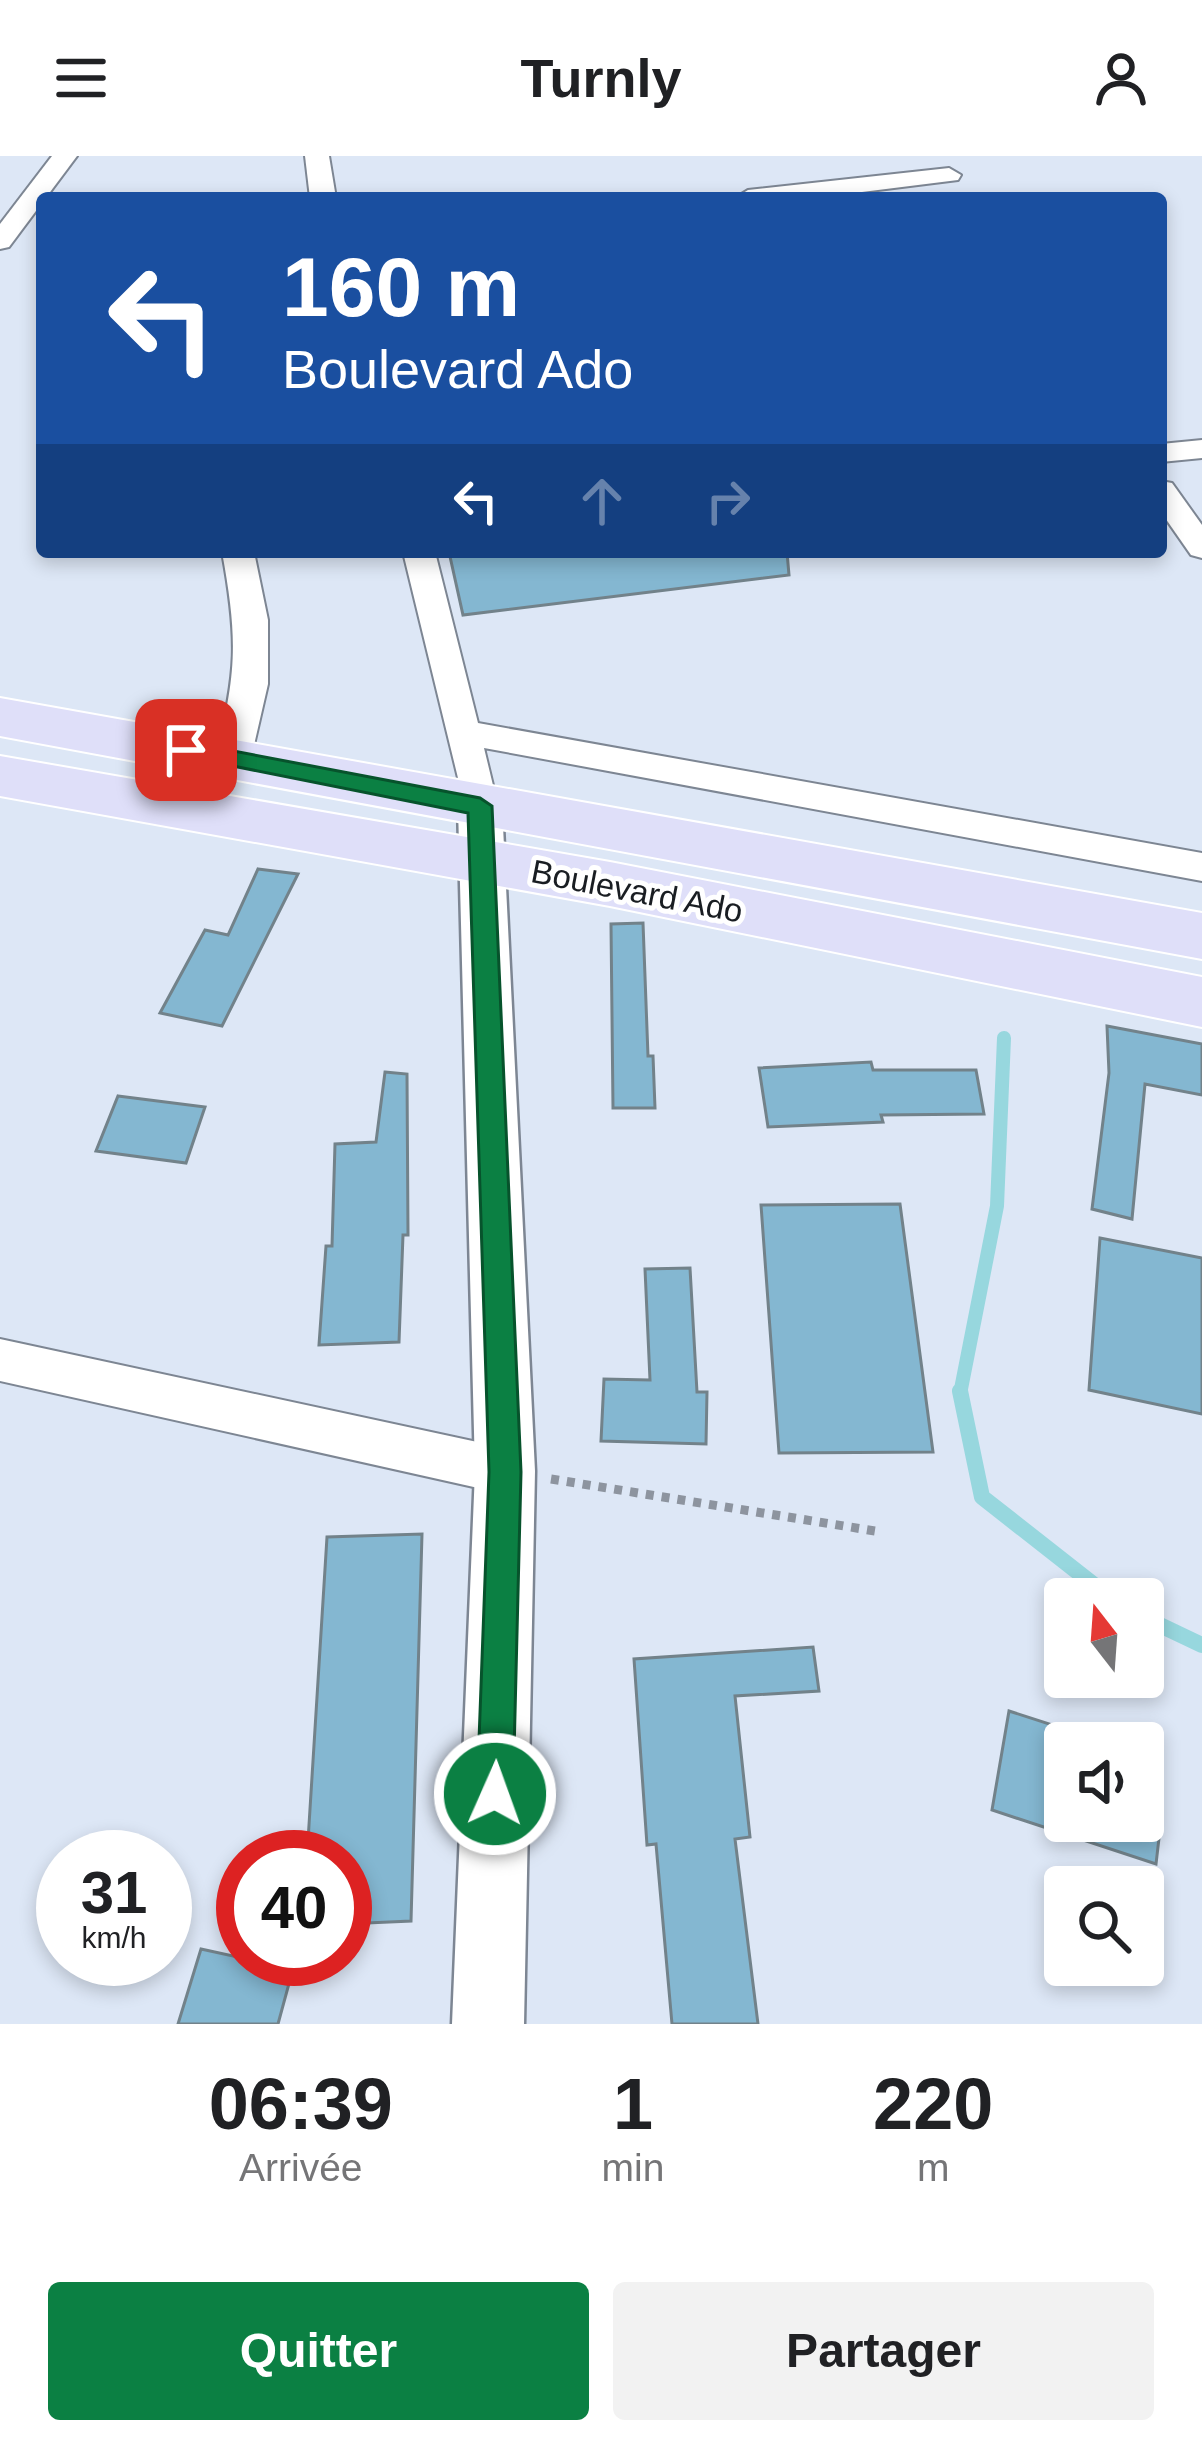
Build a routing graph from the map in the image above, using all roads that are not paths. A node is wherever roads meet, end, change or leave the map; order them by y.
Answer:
1 (65, 156) edge
2 (317, 156) edge
3 (949, 176) edge
4 (38, 192) edge
5 (322, 192) edge
6 (803, 192) edge
7 (36, 194) edge
8 (0, 242) edge
9 (1202, 448) edge
10 (1167, 452) edge
11 (1167, 498) edge
12 (1202, 548) edge
13 (239, 558) edge
14 (420, 558) edge
15 (0, 717) edge
16 (461, 732) junction
17 (233, 758) junction
18 (0, 776) edge
19 (481, 834) junction
20 (1202, 867) edge
21 (1202, 936) edge
22 (1202, 1002) edge
23 (0, 1360) edge
24 (505, 1472) junction
25 (488, 2024) edge

1 - 4 street
2 - 5 street
3 - 6 street
7 - 8 street
9 - 10 street
11 - 12 street
13 - 17 street
14 - 16 street
15 - 17 main road, Boulevard Ado
16 - 19 street
16 - 20 street
17 - 19 main road, Boulevard Ado
18 - 19 main road, Boulevard Ado
19 - 21 main road, Boulevard Ado
19 - 22 main road, Boulevard Ado
19 - 24 street
23 - 24 street
24 - 25 street

